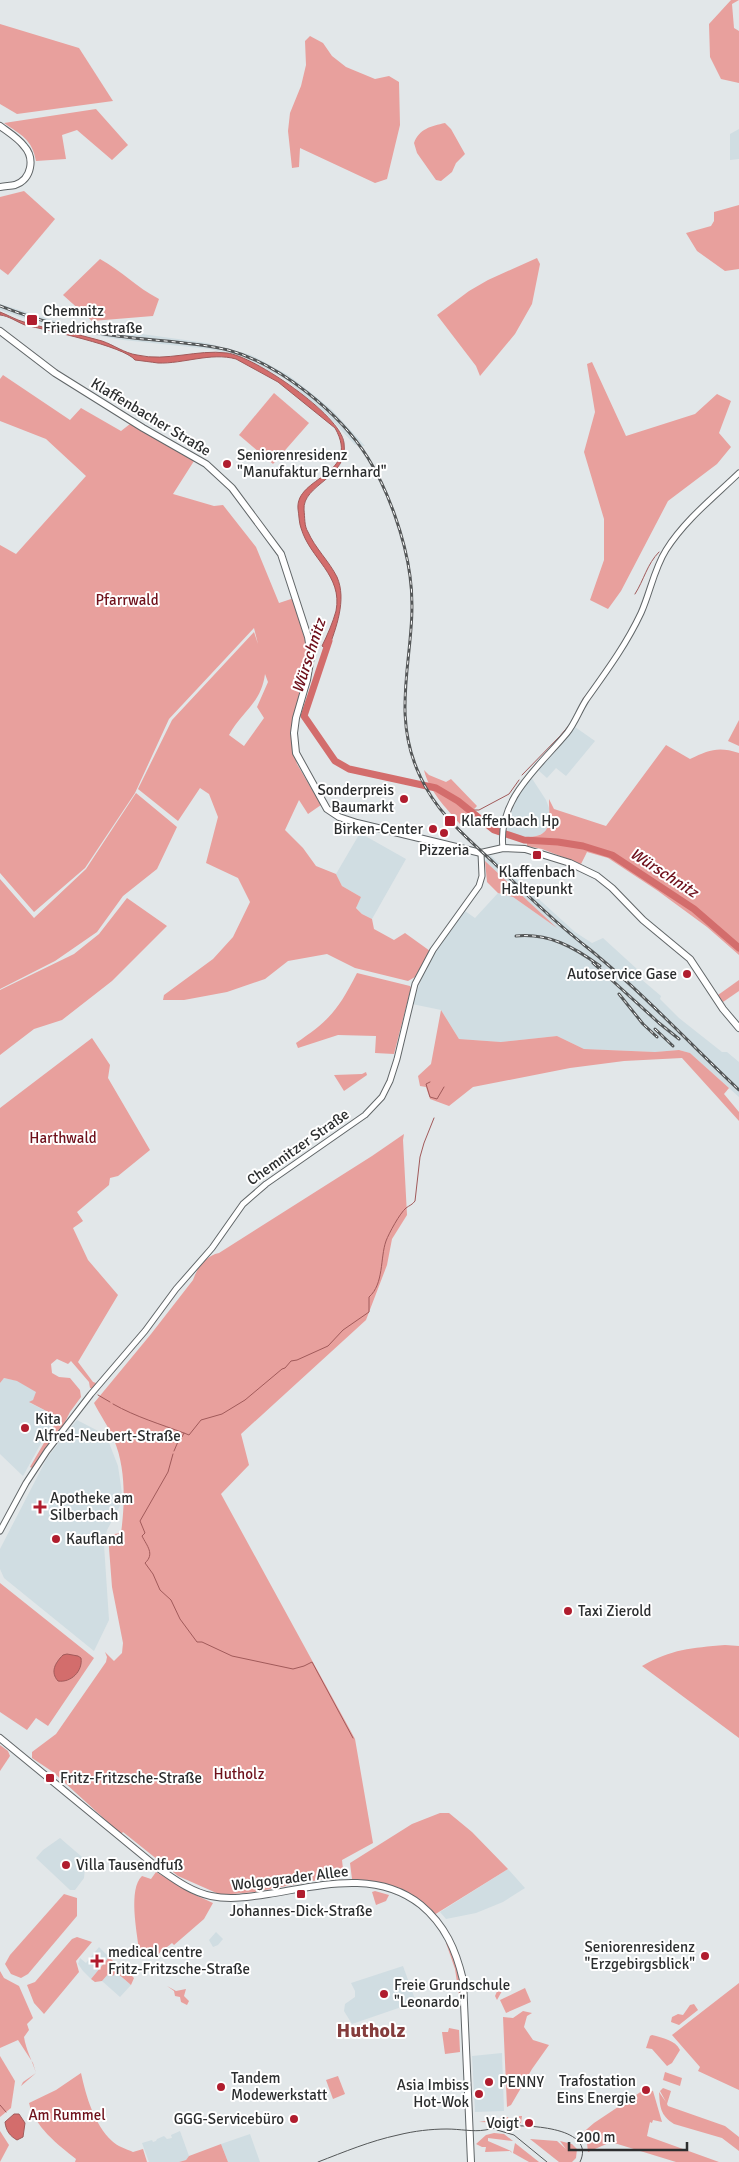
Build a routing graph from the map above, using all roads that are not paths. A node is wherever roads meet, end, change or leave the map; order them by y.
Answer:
1 (0, 126) edge
2 (0, 187) edge
3 (0, 331) edge
4 (739, 473) edge
5 (503, 848) junction
6 (481, 853) junction
7 (739, 1028) edge
8 (0, 1531) edge
9 (0, 1738) edge
10 (471, 2162) edge

1 - 2 main road
3 - 6 main road, Klaffenbacher Straße
4 - 5 street
5 - 6 main road
5 - 7 main road
6 - 8 street, Chemnitzer Straße
9 - 10 main road, Wolgograder Allee

